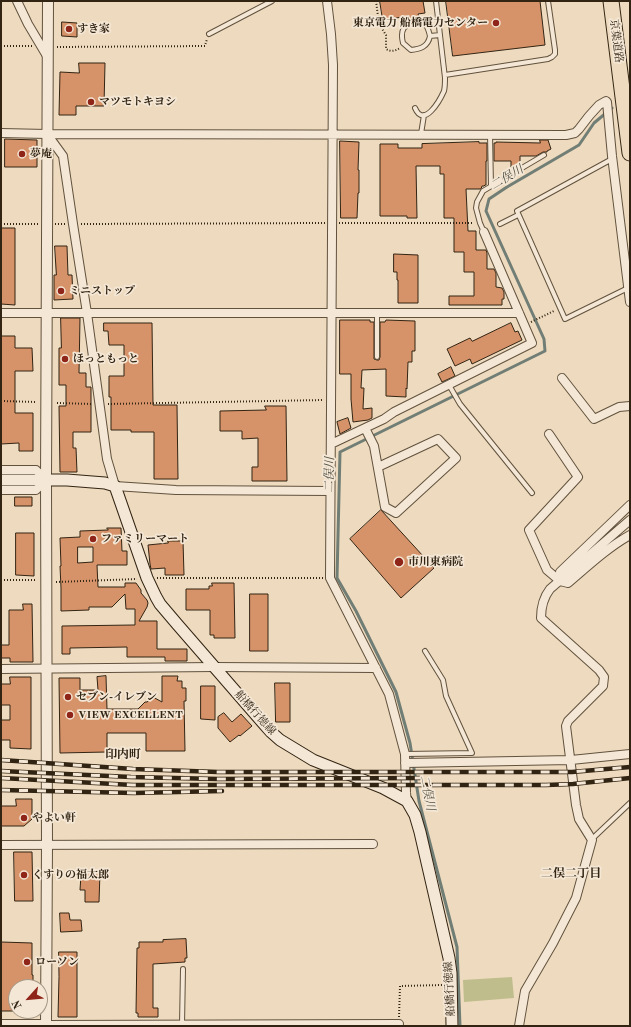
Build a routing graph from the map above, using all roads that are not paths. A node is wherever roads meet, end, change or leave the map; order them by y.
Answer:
1 (17, 1) edge
2 (48, 1) edge
3 (271, 1) edge
4 (327, 1) edge
5 (436, 1) edge
6 (548, 1) edge
7 (611, 1) edge
8 (209, 34) road end
9 (440, 35) junction
10 (430, 36) junction
11 (45, 49) junction
12 (445, 75) junction
13 (415, 108) dead end
14 (424, 115) junction
15 (1, 133) edge
16 (47, 134) junction
17 (421, 134) junction
18 (490, 134) junction
19 (332, 135) junction
20 (630, 153) edge
21 (544, 155) dead end
22 (612, 159) junction
23 (491, 186) junction
24 (518, 215) junction
25 (500, 224) dead end
26 (484, 232) joint
27 (628, 288) junction
28 (630, 302) edge
29 (1, 313) edge
30 (46, 313) junction
31 (87, 313) junction
32 (331, 313) junction
33 (377, 313) junction
34 (519, 313) junction
35 (377, 357) dead end
36 (562, 378) dead end
37 (449, 384) junction
38 (630, 406) edge
39 (365, 428) junction
40 (549, 434) dead end
41 (331, 444) junction
42 (378, 467) junction
43 (1, 470) edge
44 (1, 480) edge
45 (46, 480) junction
46 (115, 486) junction
47 (1, 490) edge
48 (330, 490) junction
49 (532, 493) dead end
50 (630, 505) edge
51 (630, 520) edge
52 (630, 535) edge
53 (560, 581) junction
54 (425, 651) dead end
55 (214, 667) junction
56 (1, 668) edge
57 (46, 668) junction
58 (376, 668) junction
59 (405, 754) junction
60 (630, 754) edge
61 (571, 760) junction
62 (405, 763) junction
63 (407, 801) junction
64 (630, 803) edge
65 (592, 840) junction
66 (373, 844) dead end
67 (1, 845) edge
68 (47, 845) junction
69 (184, 969) dead end
70 (399, 1024) road end
71 (1, 1025) edge
72 (182, 1025) junction
73 (46, 1026) edge
74 (452, 1026) edge
75 (519, 1026) edge

1 - 11 street
2 - 11 street
3 - 8 lane
4 - 19 street
5 - 9 lane
6 - 12 lane
7 - 20 highway, 京葉道路
9 - 10 lane
9 - 12 lane
10 - 10 lane
11 - 16 street
12 - 14 lane
13 - 14 lane
14 - 17 lane
15 - 16 street
16 - 19 street
16 - 30 street
16 - 31 street
17 - 18 street
17 - 19 street
18 - 22 street
18 - 23 lane
19 - 32 street
21 - 23 lane
22 - 24 lane
22 - 27 street
23 - 26 lane
24 - 25 lane
24 - 27 lane
26 - 34 street
27 - 28 street
29 - 30 street
30 - 31 street
30 - 45 street
31 - 32 street
31 - 46 street
32 - 33 street
32 - 41 street
33 - 34 street
33 - 35 lane
34 - 37 street
36 - 38 street
37 - 39 street
37 - 49 lane
39 - 41 street
39 - 42 street
40 - 53 street
41 - 48 street
42 - 42 street
43 - 45 street
44 - 45 main road
45 - 46 main road
45 - 47 street
45 - 57 street
46 - 48 street
46 - 55 main road, 船橋行徳線
48 - 58 street
50 - 53 street
51 - 53 street
52 - 53 street
53 - 61 street
54 - 59 lane
55 - 57 street
55 - 58 street
55 - 63 main road, 船橋行徳線
56 - 57 street
57 - 68 street
58 - 59 street
59 - 62 street
60 - 61 street
61 - 62 street
61 - 65 street
62 - 63 street
63 - 74 main road, 船橋行徳線
64 - 65 lane
65 - 75 street
66 - 68 street
67 - 68 street
68 - 73 street
69 - 72 lane
70 - 72 street
71 - 73 street
72 - 73 street

